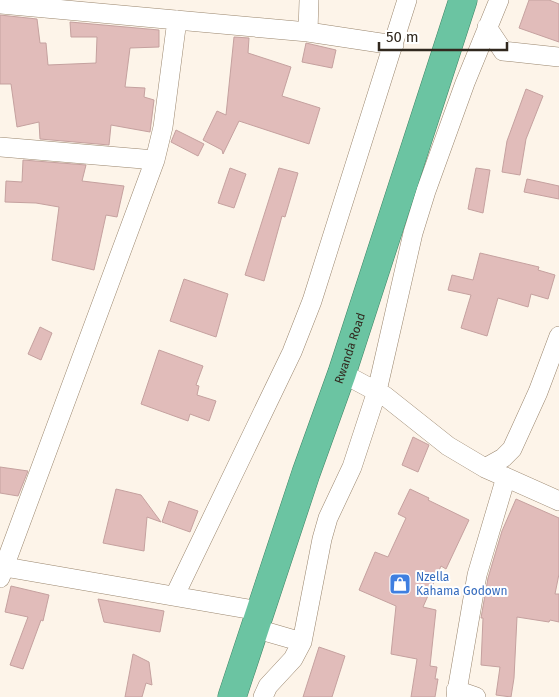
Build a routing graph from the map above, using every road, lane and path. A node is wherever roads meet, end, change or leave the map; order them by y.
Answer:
1 (309, 0) edge
2 (407, 0) edge
3 (463, 0) edge
4 (499, 0) edge
5 (0, 4) edge
6 (177, 20) junction
7 (487, 27) junction
8 (308, 32) junction
9 (394, 45) junction
10 (559, 57) edge
11 (0, 147) edge
12 (154, 160) junction
13 (559, 336) edge
14 (342, 373) junction
15 (376, 391) junction
16 (485, 468) junction
17 (506, 477) junction
18 (559, 502) edge
19 (2, 570) edge
20 (176, 596) junction
21 (257, 619) junction
22 (302, 642) junction
23 (456, 694) edge
24 (232, 697) edge
25 (263, 697) edge
26 (476, 697) edge

1 - 8 street
2 - 9 street
3 - 14 highway, Rwanda Road
4 - 7 street
5 - 6 street
6 - 8 street
6 - 12 street
7 - 10 street
7 - 15 street
8 - 9 street
9 - 20 street
11 - 12 street
12 - 19 street
13 - 16 street
14 - 15 street
14 - 21 highway, Rwanda Road
15 - 16 street
15 - 22 street
16 - 17 street
17 - 18 street
17 - 23 street
19 - 20 street
20 - 21 street
21 - 22 street
21 - 24 highway, Rwanda Road
22 - 25 street
23 - 26 street

